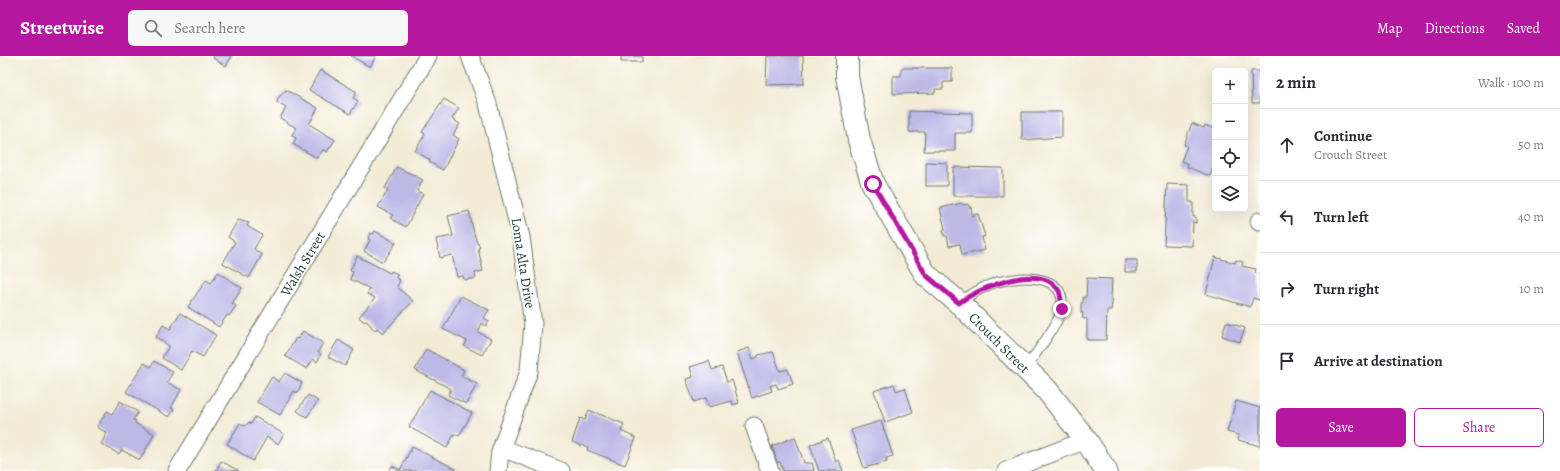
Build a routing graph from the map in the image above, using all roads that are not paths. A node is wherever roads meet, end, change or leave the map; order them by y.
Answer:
1 (428, 56) edge
2 (470, 56) edge
3 (847, 56) edge
4 (959, 303) junction
5 (1025, 369) junction
6 (754, 426) dead end
7 (1086, 440) junction
8 (502, 448) junction
9 (177, 471) edge
10 (498, 471) edge
11 (561, 471) edge
12 (770, 471) edge
13 (1006, 471) edge
14 (1106, 471) edge

1 - 9 street, Walsh Street
2 - 8 street, Loma Alta Drive
3 - 4 street, Crouch Street
4 - 5 street, Crouch Street
4 - 5 lane
5 - 7 street, Crouch Street
6 - 12 street
7 - 13 street
7 - 14 street, Crouch Street
8 - 10 street, Loma Alta Drive
8 - 11 street

